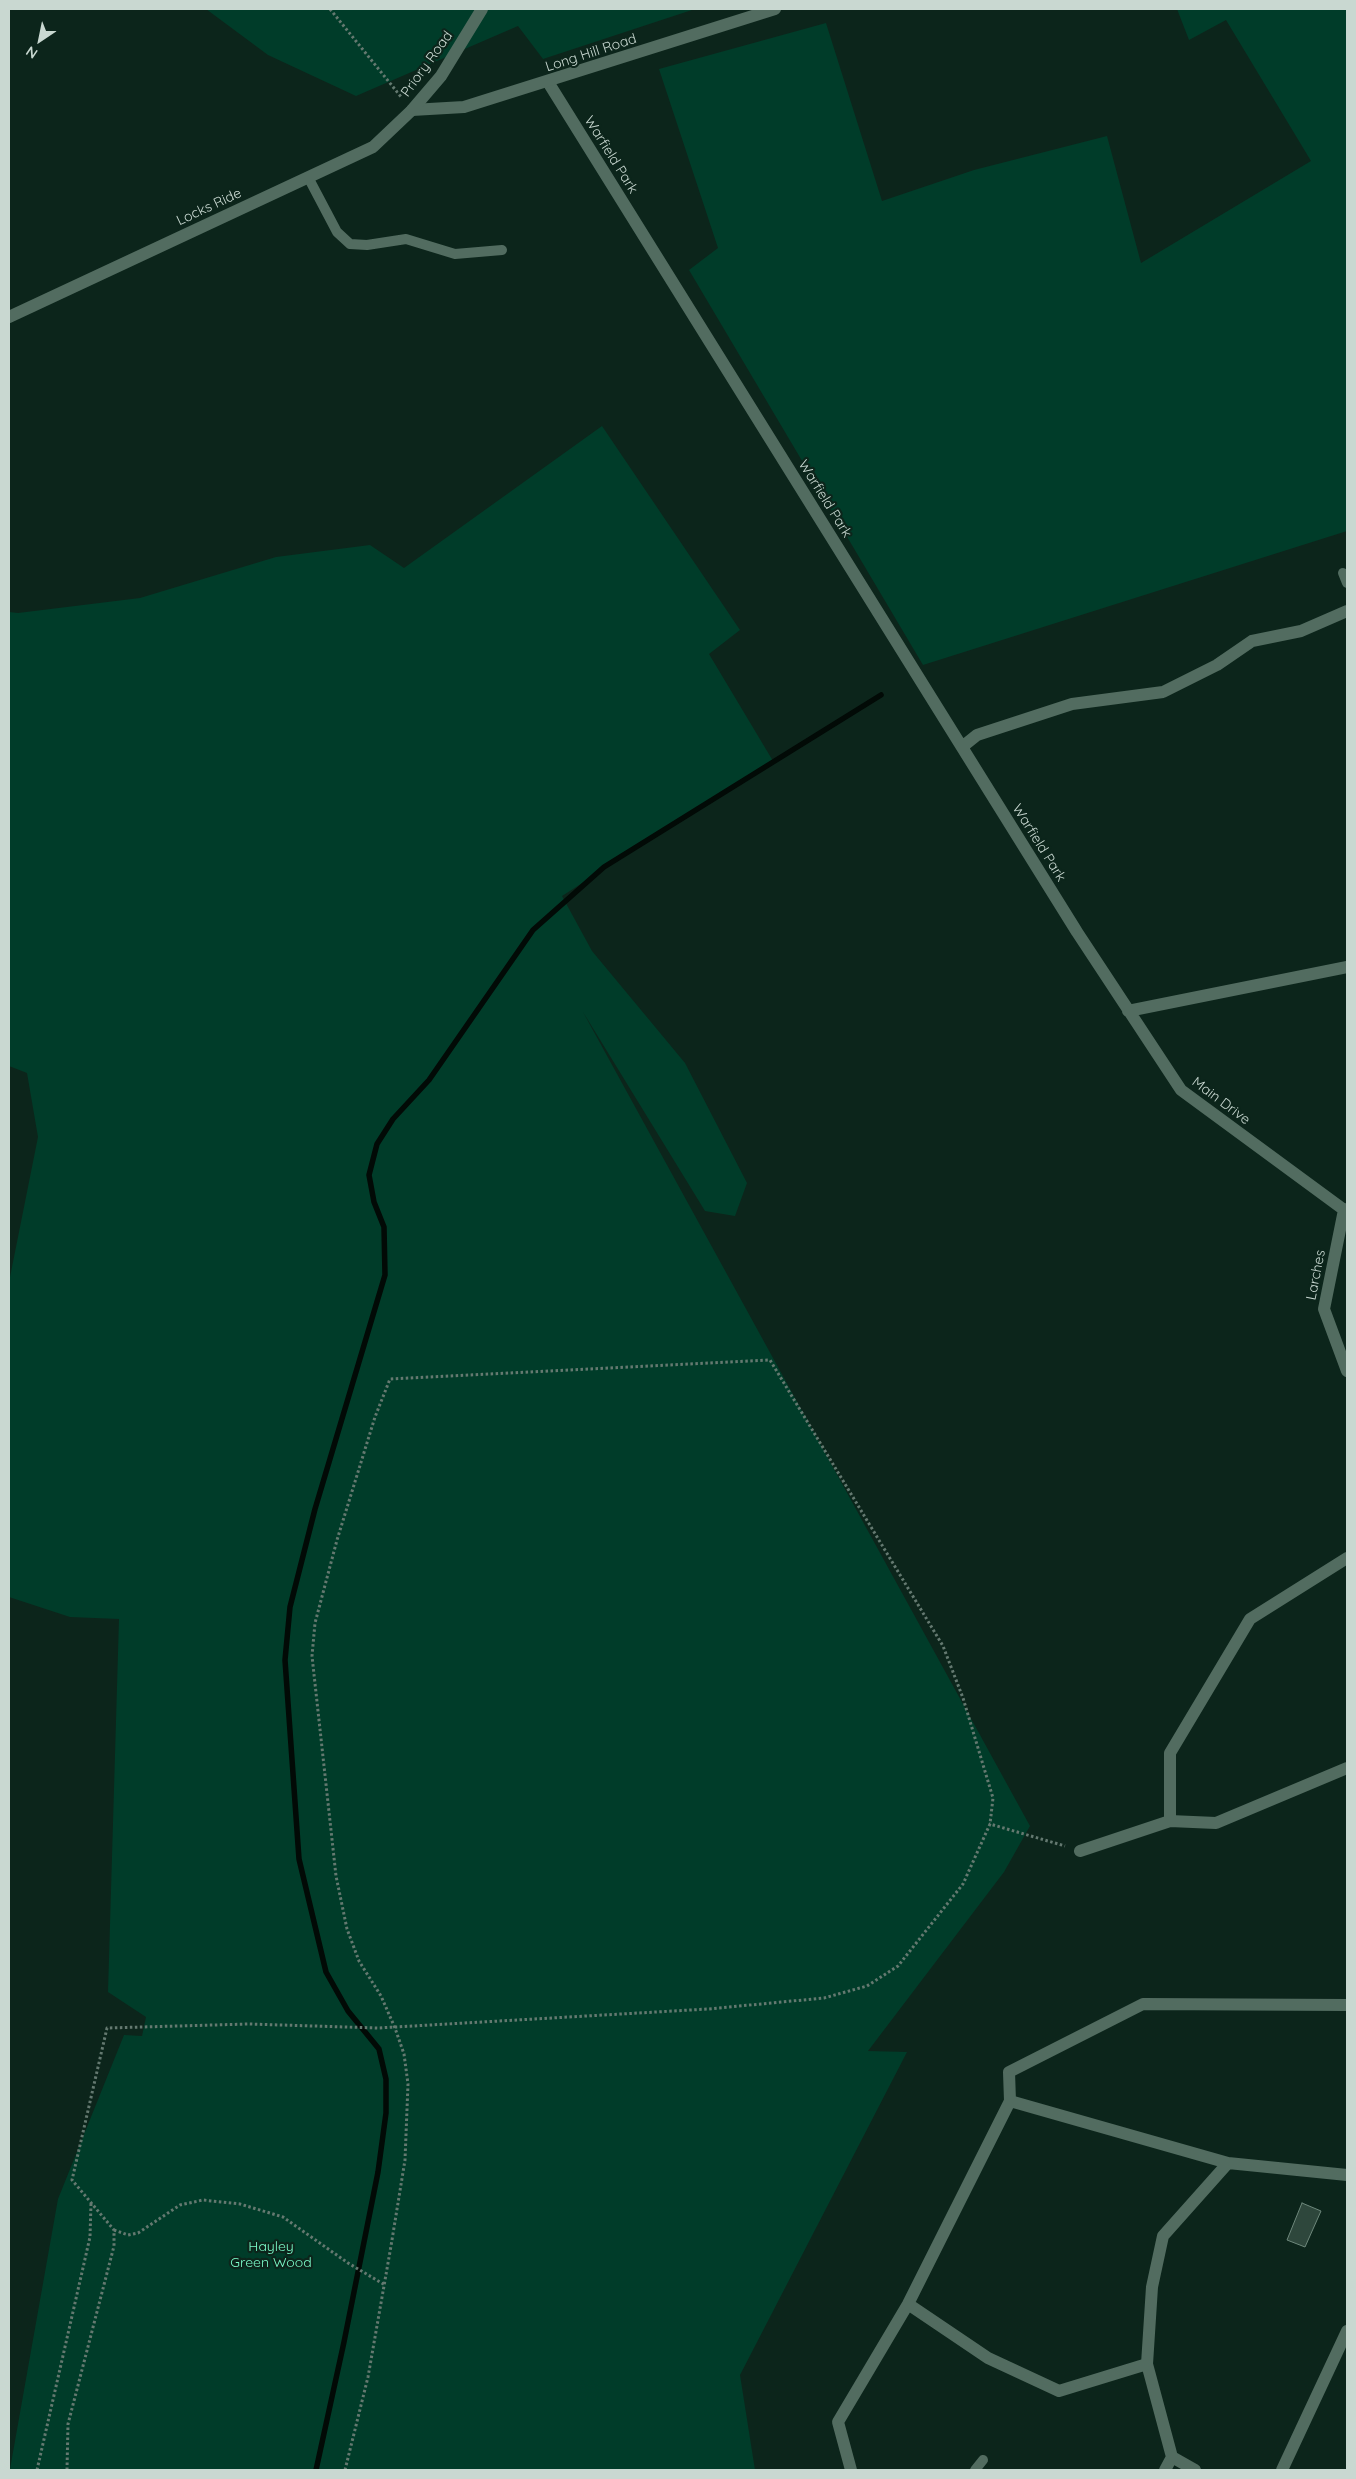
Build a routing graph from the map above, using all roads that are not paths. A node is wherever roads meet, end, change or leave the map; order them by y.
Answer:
1 (482, 9) edge
2 (775, 9) edge
3 (548, 82) junction
4 (412, 110) junction
5 (308, 177) junction
6 (502, 250) dead end
7 (9, 317) edge
8 (1343, 573) dead end
9 (1347, 583) edge
10 (1347, 612) edge
11 (962, 747) junction
12 (1077, 932) joint
13 (1347, 967) edge
14 (1128, 1011) junction
15 (1346, 1211) edge
16 (1347, 1371) edge
17 (1347, 1558) edge
18 (1342, 1769) edge
19 (1347, 1779) edge
20 (1170, 1821) junction
21 (1080, 1851) road end
22 (1347, 2005) edge
23 (1010, 2101) junction
24 (1228, 2163) junction
25 (1347, 2175) edge
26 (908, 2304) junction
27 (1347, 2331) edge
28 (1147, 2364) junction
29 (1172, 2457) junction
30 (983, 2460) dead end
31 (850, 2470) edge
32 (975, 2470) edge
33 (1165, 2470) edge
34 (1195, 2470) edge
35 (1282, 2470) edge

1 - 4 street, Priory Road
2 - 3 street, Long Hill Road
3 - 4 street, Long Hill Road
3 - 11 street, Warfield Park
4 - 5 street, Locks Ride
5 - 6 lane
5 - 7 street, Locks Ride
8 - 9 lane
10 - 11 street
11 - 12 street, Warfield Park
12 - 14 street, Main Drive
13 - 14 street
14 - 15 street, Main Drive
15 - 16 street, Larches
17 - 20 street
18 - 19 street
18 - 20 street
20 - 21 street
22 - 23 street
23 - 24 street
23 - 26 street
24 - 25 street
24 - 28 street
26 - 28 street
26 - 31 street
27 - 35 street
28 - 29 street
29 - 33 street
29 - 34 street
30 - 32 lane

